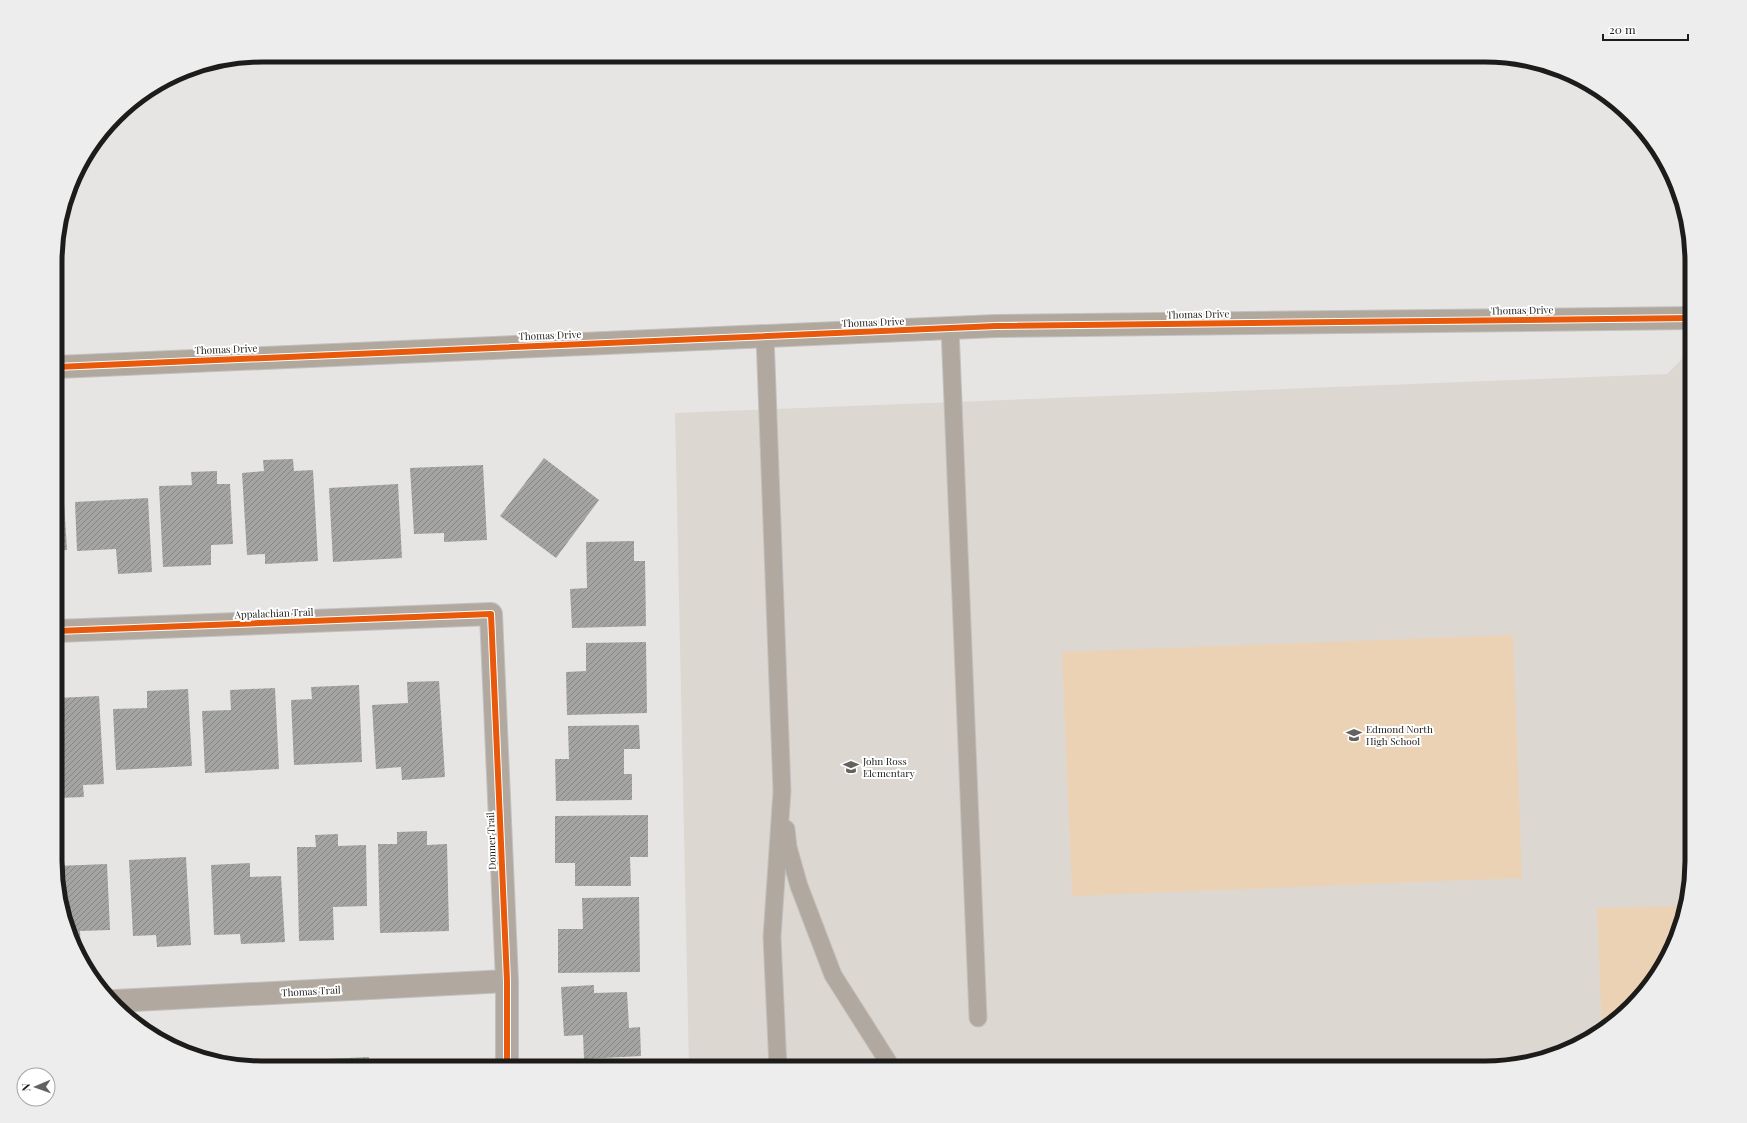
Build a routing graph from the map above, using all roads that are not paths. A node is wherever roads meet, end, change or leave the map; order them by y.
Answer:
1 (1685, 318) edge
2 (950, 328) junction
3 (765, 336) junction
4 (62, 366) edge
5 (491, 614) joint
6 (62, 631) edge
7 (782, 791) junction
8 (507, 981) junction
9 (120, 1001) edge
10 (978, 1018) dead end
11 (507, 1061) edge
12 (778, 1061) edge
13 (888, 1061) edge

1 - 2 street, Thomas Drive
2 - 3 street, Thomas Drive
2 - 10 lane
3 - 4 street, Thomas Drive
3 - 7 lane
5 - 6 street, Appalachian Trail
5 - 8 street, Donner Trail
7 - 12 lane
7 - 13 lane
8 - 9 street, Thomas Trail
8 - 11 street, Donner Trail

